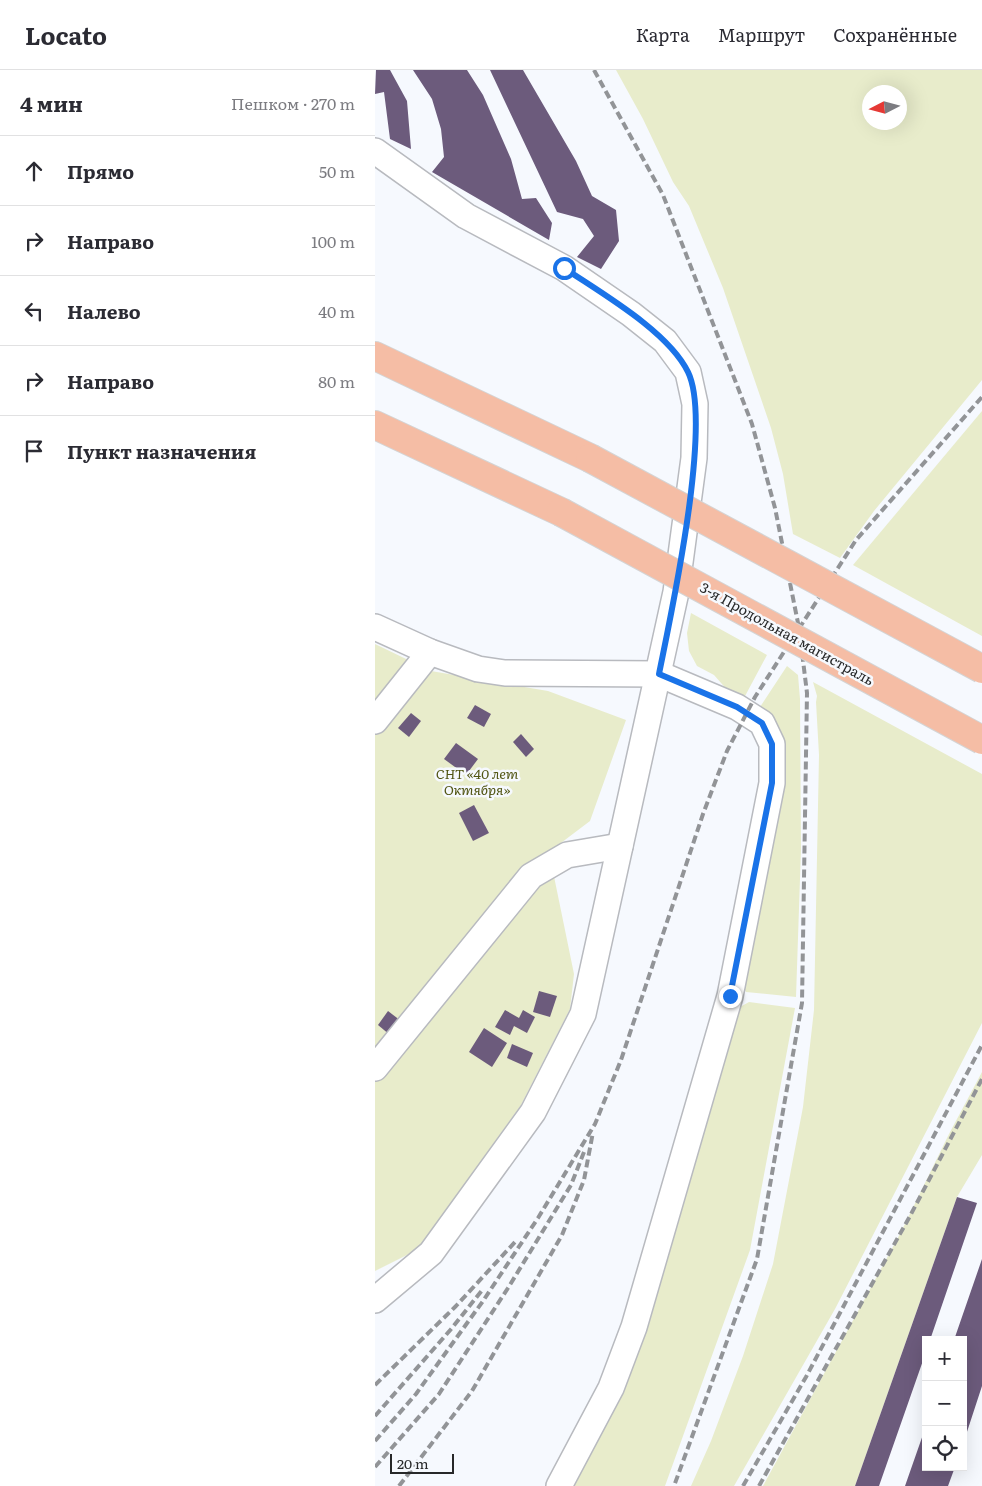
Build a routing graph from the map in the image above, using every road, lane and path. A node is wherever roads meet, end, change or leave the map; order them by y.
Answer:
1 (375, 152) edge
2 (375, 356) edge
3 (375, 425) edge
4 (375, 627) edge
5 (430, 652) junction
6 (982, 669) edge
7 (659, 674) junction
8 (375, 721) edge
9 (982, 740) edge
10 (620, 846) junction
11 (375, 1068) edge
12 (375, 1300) edge
13 (559, 1486) edge

1 - 7 street
2 - 6 highway, bridge
3 - 9 highway, 3-я Продольная магистраль, bridge
4 - 5 street
5 - 7 street
5 - 8 street
7 - 10 street
7 - 13 street
10 - 11 street
10 - 12 street

